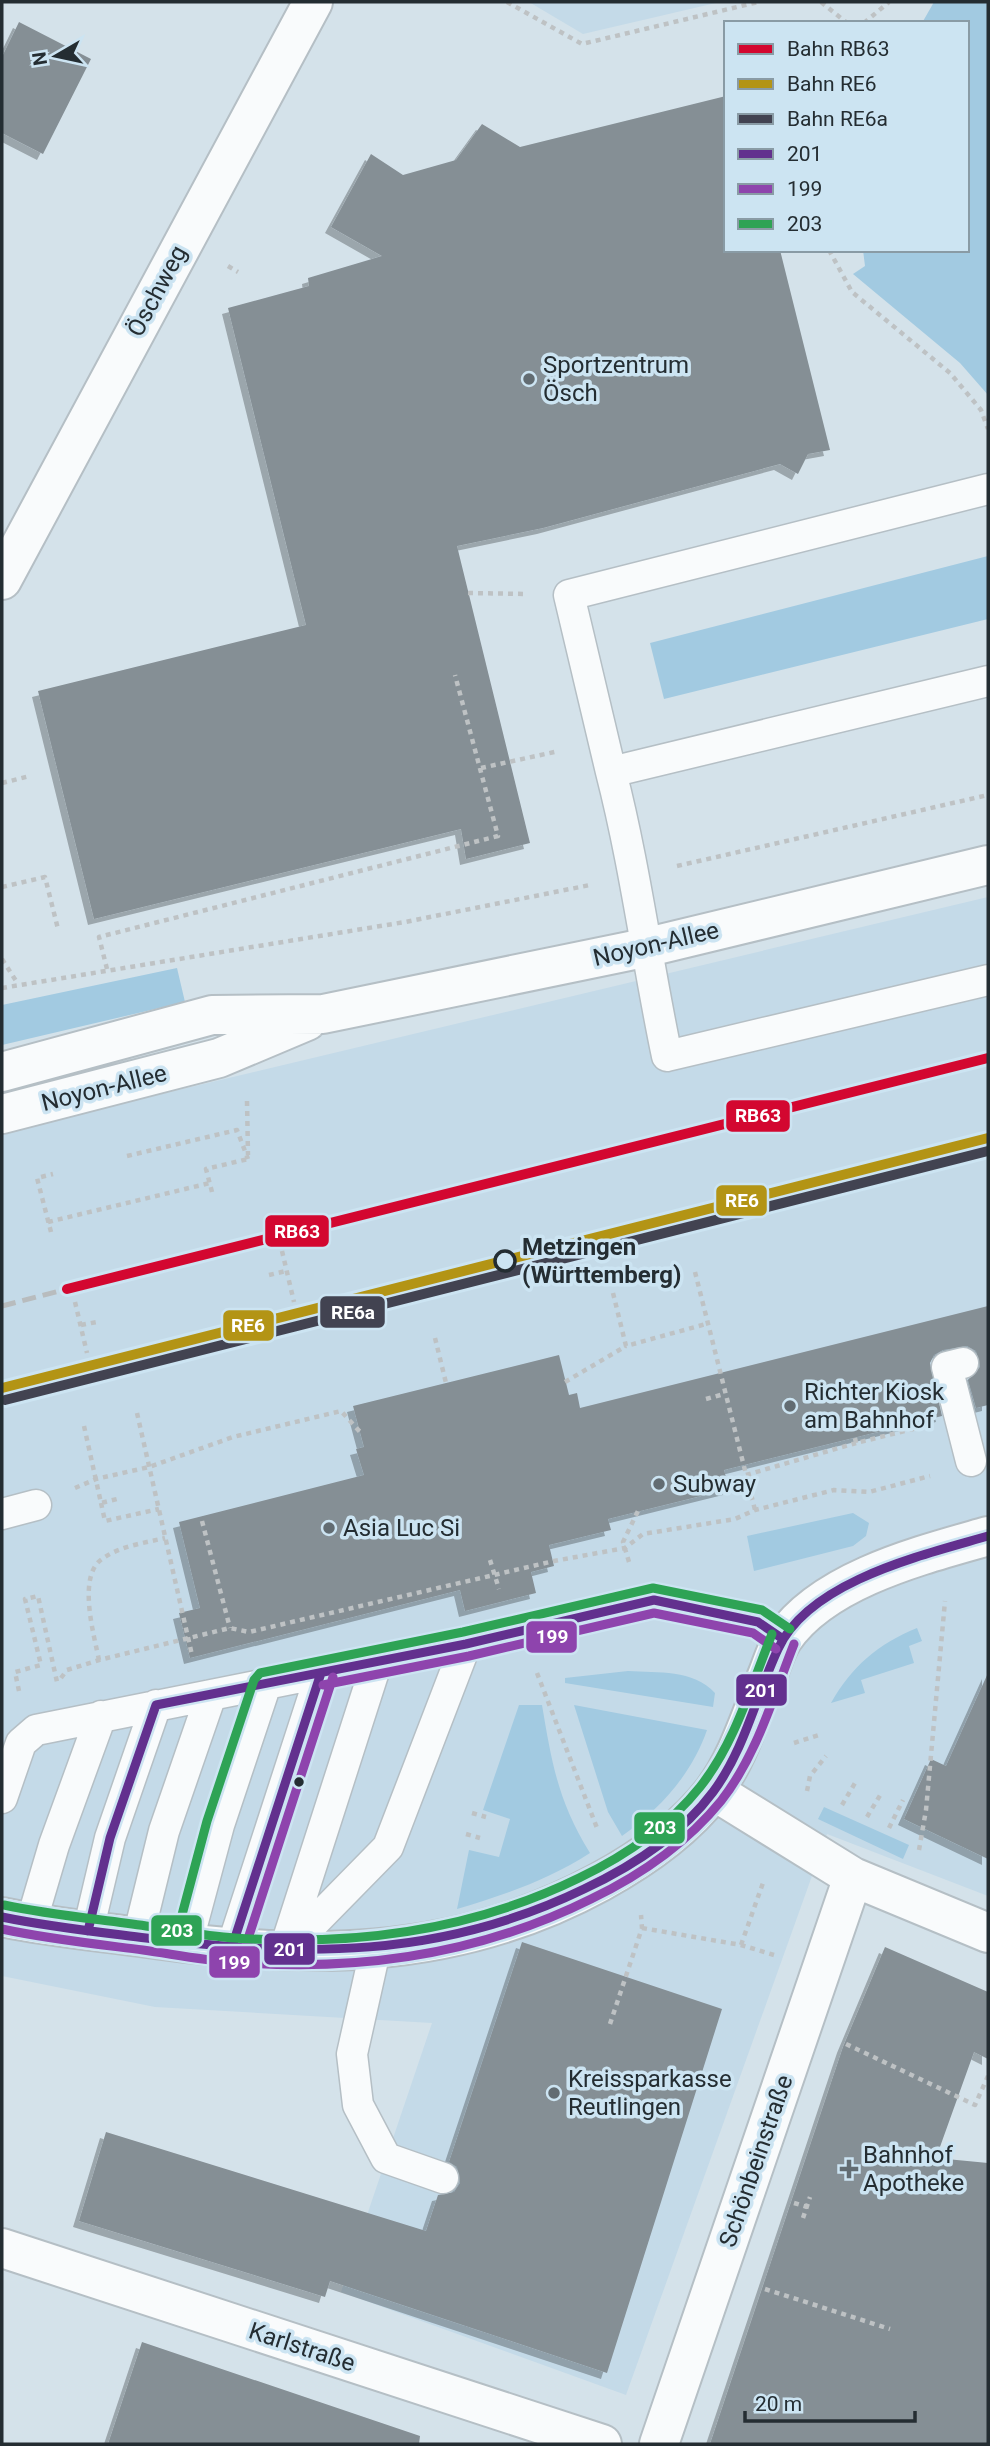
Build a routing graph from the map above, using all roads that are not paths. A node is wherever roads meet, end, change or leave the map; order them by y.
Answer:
1 (313, 2) edge
2 (988, 489) edge
3 (2, 580) edge
4 (988, 681) edge
5 (611, 772) junction
6 (988, 865) edge
7 (644, 948) junction
8 (988, 981) edge
9 (323, 1014) junction
10 (2, 1072) edge
11 (2, 1114) edge
12 (963, 1363) dead end
13 (971, 1461) road end
14 (36, 1505) road end
15 (2, 1514) edge
16 (988, 1536) edge
17 (783, 1639) junction
18 (466, 1644) junction
19 (377, 1662) junction
20 (321, 1673) junction
21 (266, 1684) junction
22 (211, 1695) junction
23 (156, 1705) junction
24 (101, 1716) junction
25 (714, 1790) junction
26 (2, 1798) edge
27 (853, 1877) junction
28 (16, 1920) edge
29 (88, 1931) junction
30 (988, 1933) edge
31 (138, 1937) junction
32 (187, 1944) junction
33 (231, 1950) junction
34 (375, 1951) junction
35 (284, 1953) junction
36 (443, 2178) dead end
37 (2, 2248) edge
38 (602, 2444) edge
39 (659, 2444) edge

1 - 3 street, Öschweg
2 - 5 lane
4 - 5 lane
5 - 7 lane
6 - 7 street, Noyon-Allee
7 - 8 lane
7 - 9 street, Noyon-Allee
9 - 10 street, Noyon-Allee
9 - 11 street, Noyon-Allee
12 - 13 lane
14 - 15 lane
16 - 17 street
17 - 18 lane
17 - 25 street
18 - 19 lane
18 - 35 lane
19 - 20 lane
19 - 35 lane
20 - 21 lane
20 - 33 lane
21 - 22 lane
21 - 32 lane
22 - 23 lane
22 - 31 lane
23 - 24 lane
23 - 29 lane
24 - 26 lane
24 - 28 lane
25 - 27 street
25 - 34 street
27 - 30 street
27 - 39 street, Schönbeinstraße
28 - 29 street
29 - 31 street
31 - 32 street
32 - 33 street
33 - 35 street
34 - 35 street
34 - 36 lane
37 - 38 street, Karlstraße

